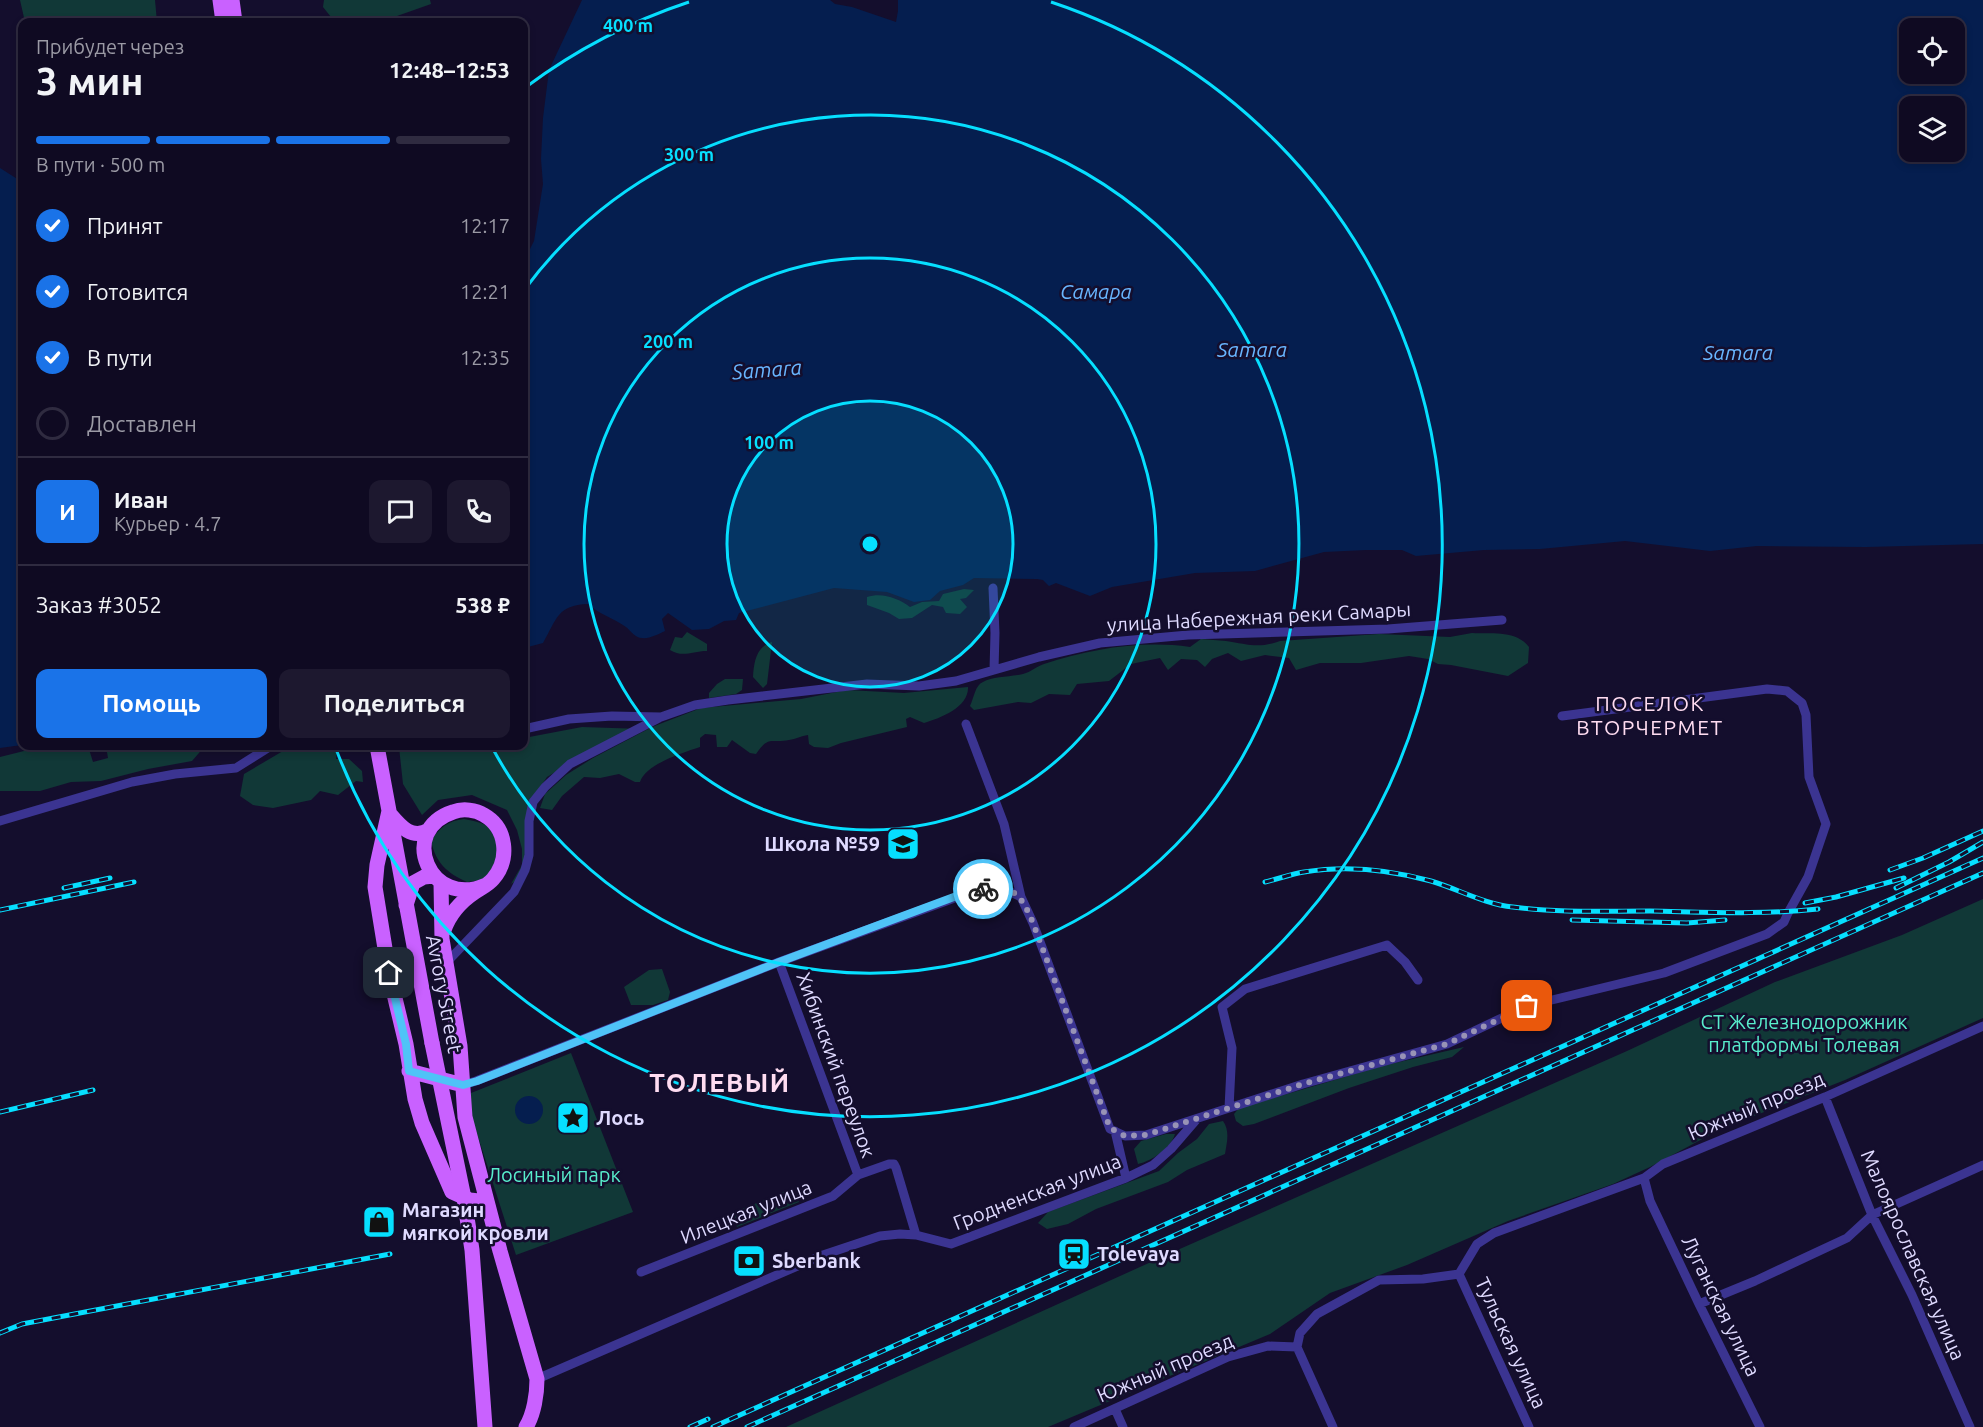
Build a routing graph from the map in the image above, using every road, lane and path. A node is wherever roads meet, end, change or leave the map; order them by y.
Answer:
1 (220, 0) edge
2 (232, 0) edge
3 (222, 18) edge
4 (234, 18) edge
5 (993, 588) dead end
6 (1502, 620) dead end
7 (994, 670) junction
8 (1562, 716) dead end
9 (661, 717) junction
10 (966, 724) dead end
11 (528, 728) edge
12 (265, 750) edge
13 (378, 750) edge
14 (389, 812) junction
15 (0, 821) edge
16 (429, 830) junction
17 (437, 879) junction
18 (486, 885) junction
19 (375, 887) junction
20 (402, 888) junction
21 (1021, 897) junction
22 (406, 908) junction
23 (442, 939) junction
24 (779, 962) junction
25 (446, 963) junction
26 (1418, 980) dead end
27 (1983, 1026) edge
28 (409, 1071) junction
29 (463, 1085) junction
30 (1825, 1097) junction
31 (1229, 1108) junction
32 (1198, 1118) junction
33 (1115, 1131) junction
34 (1983, 1165) edge
35 (858, 1175) junction
36 (1126, 1178) junction
37 (1644, 1178) junction
38 (487, 1202) junction
39 (1872, 1215) junction
40 (916, 1235) junction
41 (641, 1272) dead end
42 (1459, 1274) junction
43 (1699, 1304) junction
44 (1297, 1347) junction
45 (537, 1379) junction
46 (1115, 1409) junction
47 (485, 1427) edge
48 (526, 1427) edge
49 (1074, 1427) edge
50 (1123, 1427) edge
51 (1333, 1427) edge
52 (1529, 1427) edge
53 (1760, 1427) edge
54 (1970, 1427) edge

1 - 3 main road
2 - 4 main road
5 - 7 street
6 - 7 street, улица Набережная реки Самары
7 - 9 street, улица Набережная реки Самары
8 - 31 street, Гродненская улица
9 - 11 street, улица Набережная реки Самары
9 - 25 street
10 - 21 street
12 - 15 street
13 - 14 main road, Avrory Street
14 - 16 main road
14 - 19 main road
14 - 20 main road, Avrory Street
16 - 17 main road
16 - 18 main road
17 - 18 main road
17 - 22 main road
17 - 23 main road
18 - 23 main road
19 - 20 main road
19 - 28 main road
20 - 22 main road, Avrory Street
21 - 24 street
21 - 33 street
22 - 47 main road, Avrory Street, bridge
23 - 25 main road
24 - 29 street
24 - 35 street, Хибинский переулок
25 - 29 main road
26 - 31 street
27 - 30 street, Южный проезд
28 - 29 main road
28 - 38 main road
29 - 38 main road
30 - 37 street, Южный проезд
30 - 39 street, Малоярославская улица
31 - 32 street, Гродненская улица
32 - 33 street, Гродненская улица
32 - 36 street, Гродненская улица
33 - 36 street
34 - 39 street
35 - 40 street, Хибинский переулок
35 - 41 street, Илецкая улица
36 - 40 street, Гродненская улица
37 - 42 street, Южный проезд
37 - 43 street, Луганская улица
38 - 45 main road
39 - 43 street
39 - 54 street, Малоярославская улица
40 - 45 street, Гродненская улица
42 - 44 street
42 - 52 street, Тульская улица
43 - 53 street, Луганская улица
44 - 46 street, Южный проезд
44 - 51 street
45 - 48 main road
46 - 49 street, Южный проезд
46 - 50 street

